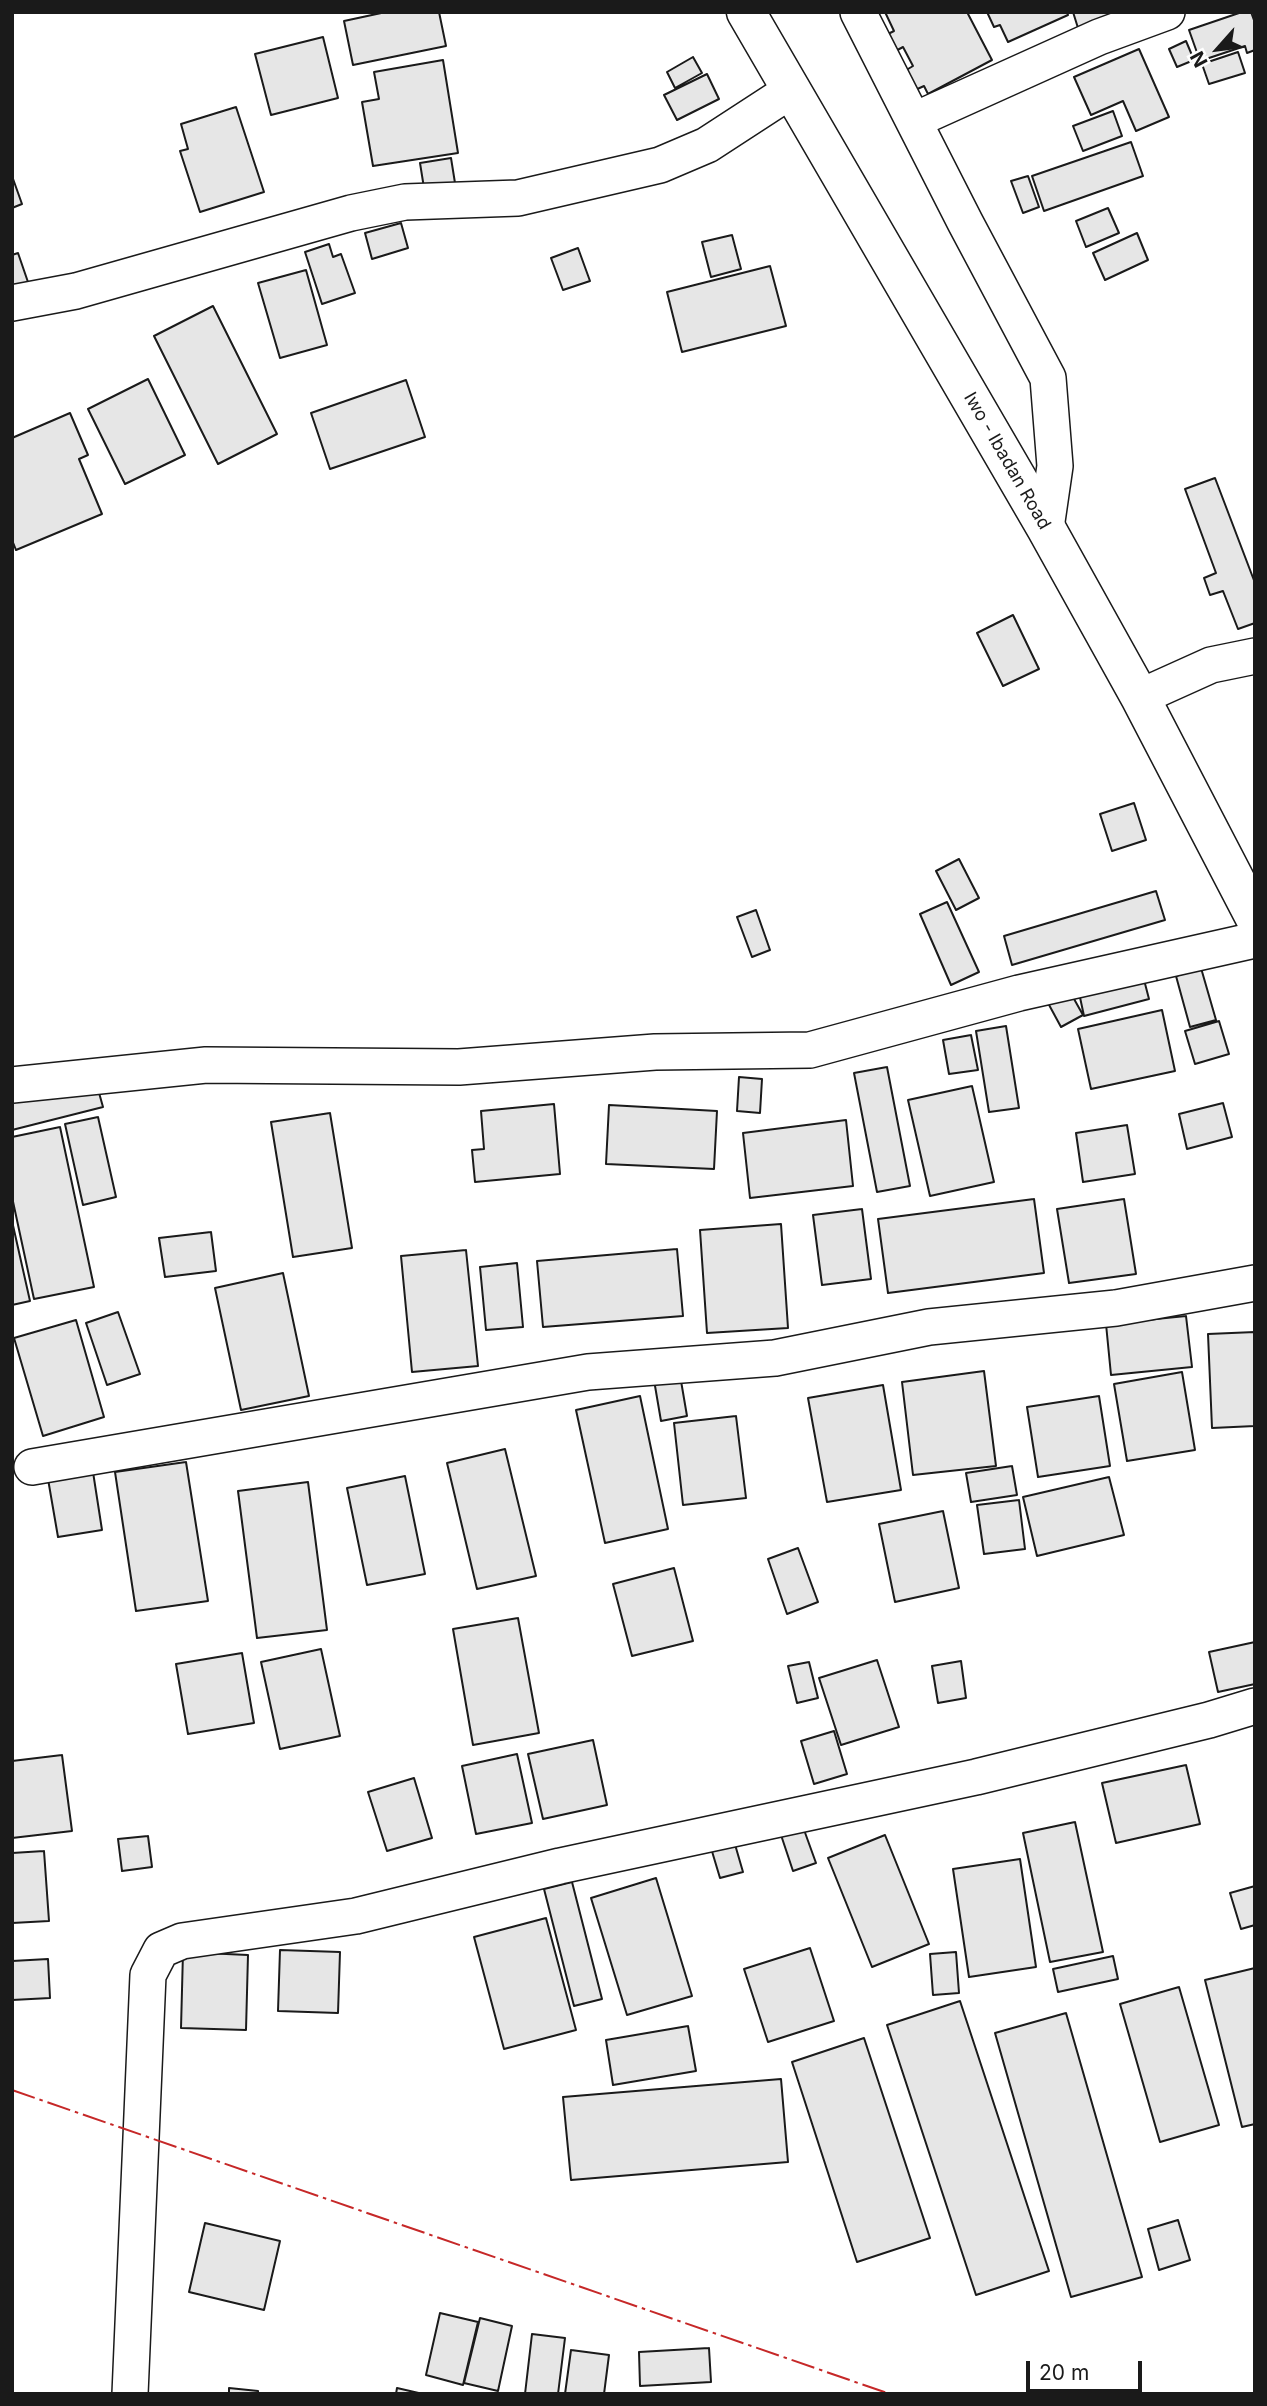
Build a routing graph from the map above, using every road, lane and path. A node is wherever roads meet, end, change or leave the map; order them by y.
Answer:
1 (746, 12) edge
2 (858, 12) edge
3 (1167, 12) edge
4 (790, 91) junction
5 (915, 120) junction
6 (12, 303) edge
7 (1046, 528) junction
8 (1255, 656) edge
9 (1140, 697) junction
10 (1255, 918) edge
11 (1255, 940) edge
12 (12, 1085) edge
13 (1255, 1283) edge
14 (32, 1467) dead end
15 (1255, 1706) edge
16 (130, 2394) edge

1 - 4 main road, Iwo - Ibadan Road
2 - 5 street
3 - 5 street
4 - 6 street
4 - 7 main road, Iwo - Ibadan Road
5 - 7 street
7 - 9 main road, Iwo - Ibadan Road
8 - 9 street
9 - 10 main road, Iwo - Ibadan Road
11 - 12 street
13 - 14 street
15 - 16 street

